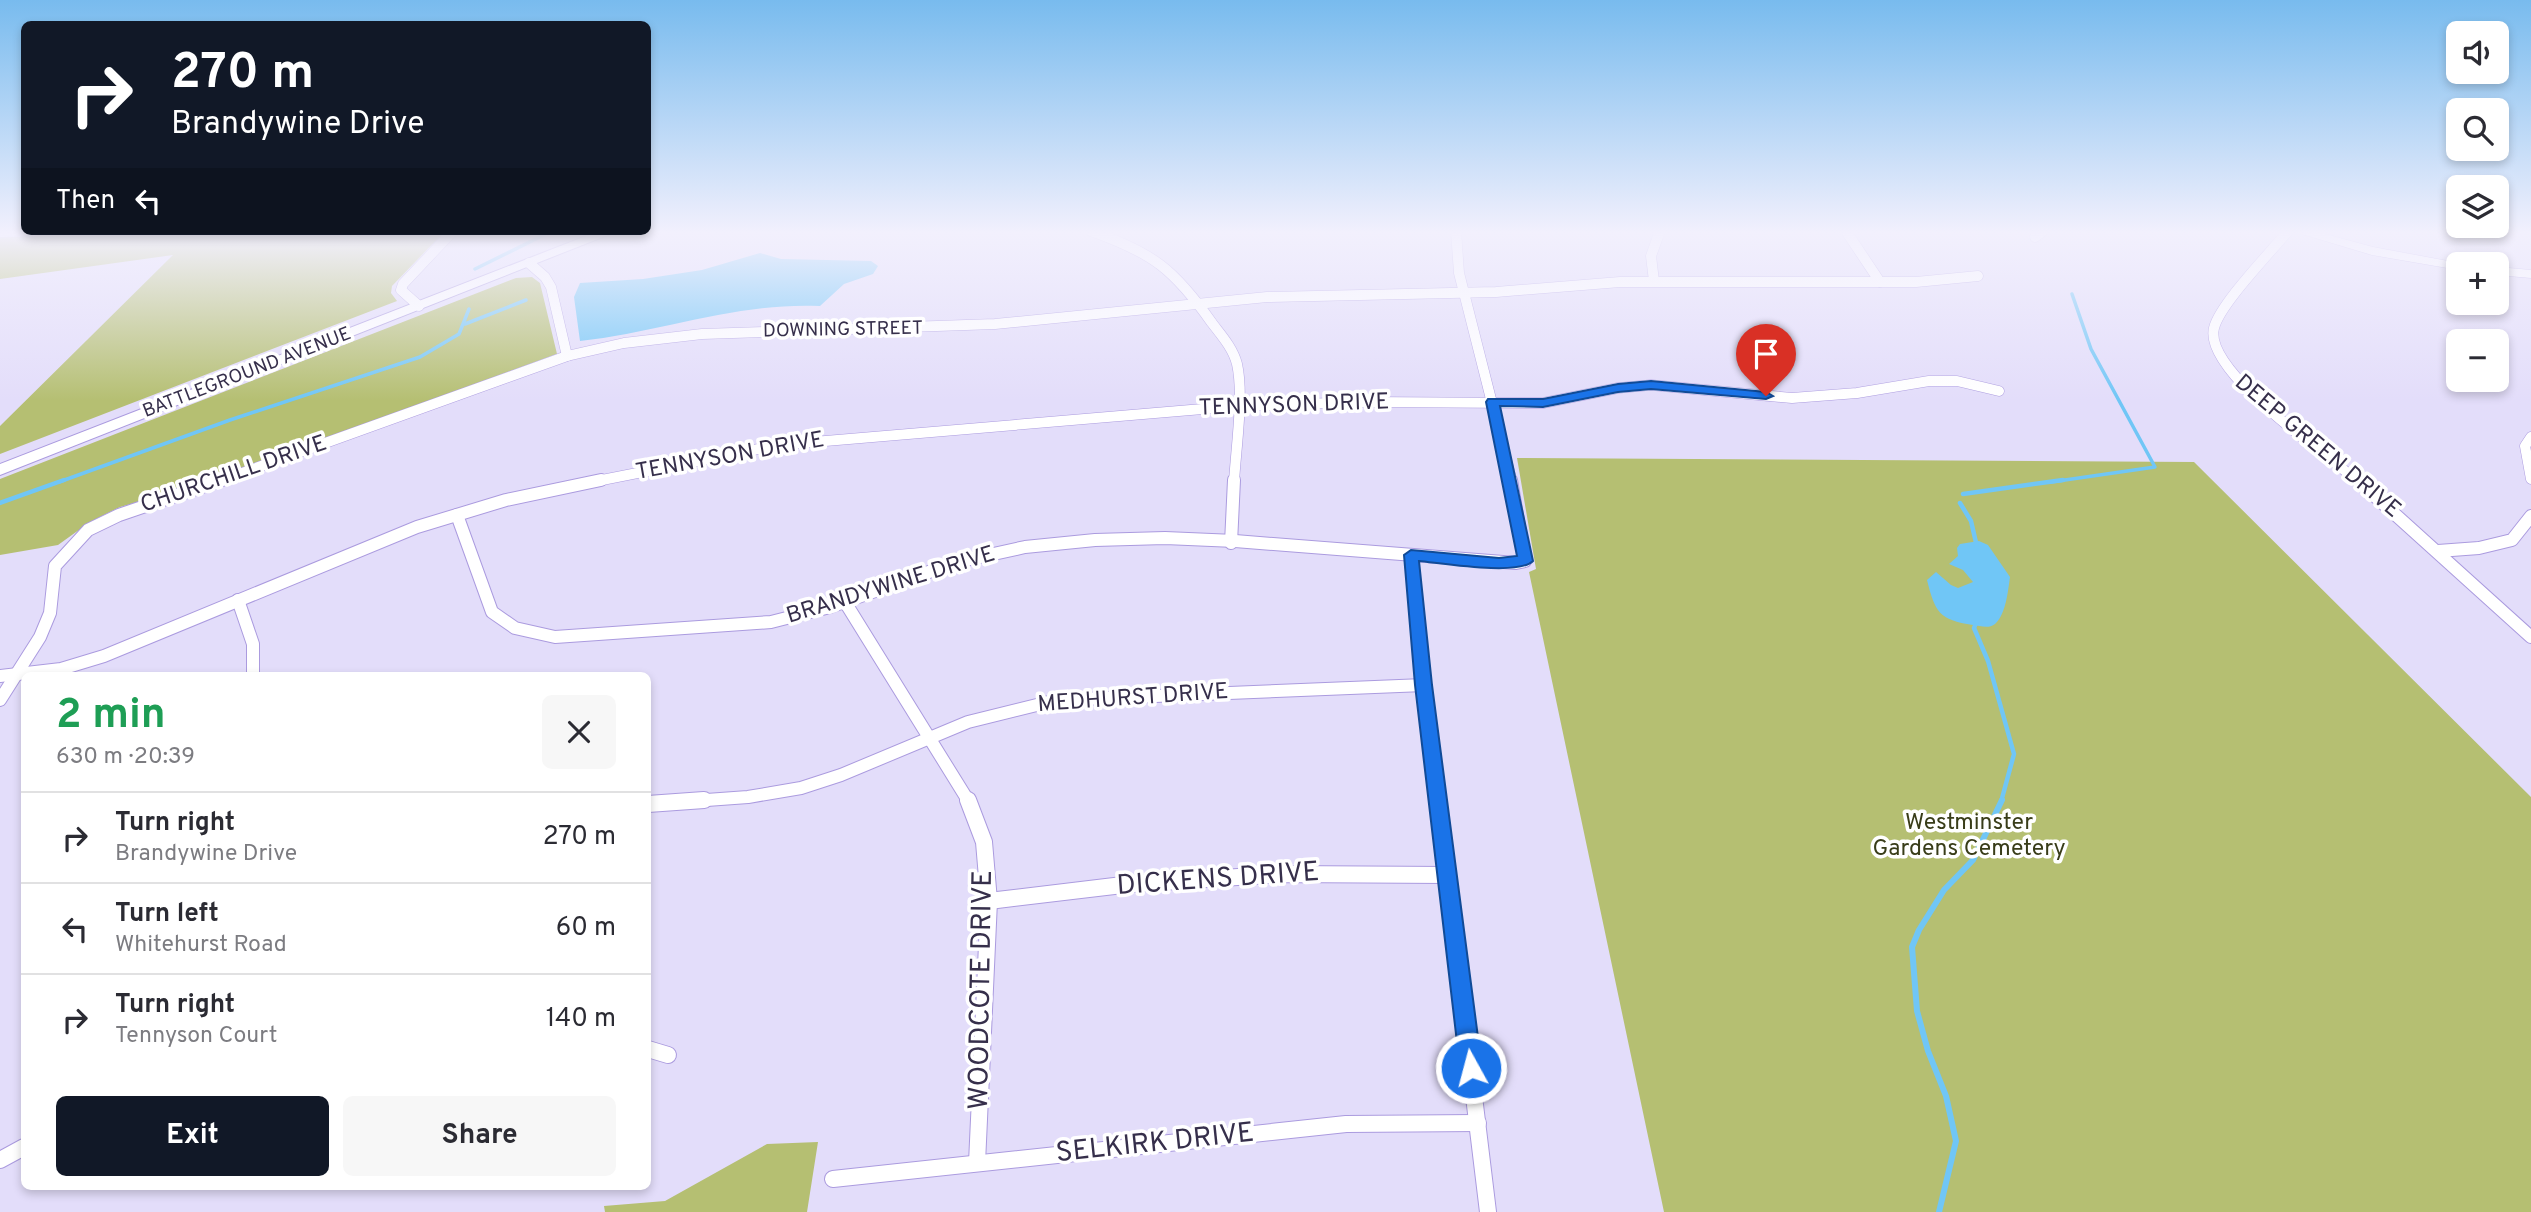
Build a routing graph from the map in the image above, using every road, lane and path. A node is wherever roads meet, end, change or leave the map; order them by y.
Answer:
1 (402, 288) edge
2 (466, 288) edge
3 (551, 288) edge
4 (1184, 288) edge
5 (1464, 288) edge
6 (1541, 288) edge
7 (2242, 288) edge
8 (1465, 292) junction
9 (1197, 302) junction
10 (419, 306) junction
11 (567, 356) junction
12 (1999, 391) dead end
13 (1493, 402) junction
14 (1238, 406) junction
15 (2531, 437) edge
16 (0, 470) edge
17 (2531, 479) edge
18 (457, 515) junction
19 (2531, 516) edge
20 (1231, 543) junction
21 (2438, 551) junction
22 (1411, 555) junction
23 (238, 600) junction
24 (845, 602) junction
25 (2531, 637) edge
26 (35, 672) edge
27 (253, 672) edge
28 (18, 674) junction
29 (21, 674) edge
30 (0, 676) edge
31 (1424, 685) junction
32 (0, 700) edge
33 (930, 737) junction
34 (651, 804) edge
35 (1447, 874) junction
36 (989, 901) junction
37 (651, 1050) edge
38 (668, 1055) dead end
39 (1478, 1123) junction
40 (21, 1149) edge
41 (0, 1160) edge
42 (977, 1163) junction
43 (833, 1179) dead end
44 (1488, 1212) edge

1 - 10 street
2 - 10 main road, BATTLEGROUND AVENUE
3 - 11 street
4 - 9 street
5 - 8 street
6 - 8 street, DOWNING STREET
7 - 21 street, DEEP GREEN DRIVE
8 - 9 street, DOWNING STREET
8 - 13 street
9 - 11 street, DOWNING STREET
9 - 14 street
10 - 16 main road, BATTLEGROUND AVENUE
11 - 28 street, CHURCHILL DRIVE
12 - 13 street, TENNYSON DRIVE
13 - 14 street, TENNYSON DRIVE
13 - 22 street, BRANDYWINE DRIVE
14 - 18 street, TENNYSON DRIVE
14 - 20 street
15 - 17 street
18 - 23 street, TENNYSON DRIVE
18 - 24 street, BRANDYWINE DRIVE
19 - 21 street
20 - 22 street, BRANDYWINE DRIVE
20 - 24 street, BRANDYWINE DRIVE
21 - 25 street, DEEP GREEN DRIVE
22 - 31 street
23 - 26 street, TENNYSON DRIVE
23 - 27 street
24 - 33 street, WOODCOTE DRIVE
28 - 29 street, TENNYSON DRIVE
28 - 30 street, TENNYSON DRIVE
28 - 32 street, CHURCHILL DRIVE
31 - 33 street, MEDHURST DRIVE
31 - 35 street
33 - 34 street, MEDHURST DRIVE
33 - 36 street, WOODCOTE DRIVE
35 - 36 street, DICKENS DRIVE
35 - 39 street
36 - 42 street, WOODCOTE DRIVE
37 - 38 street
39 - 42 street, SELKIRK DRIVE
39 - 44 street
40 - 41 street
42 - 43 street, SELKIRK DRIVE

